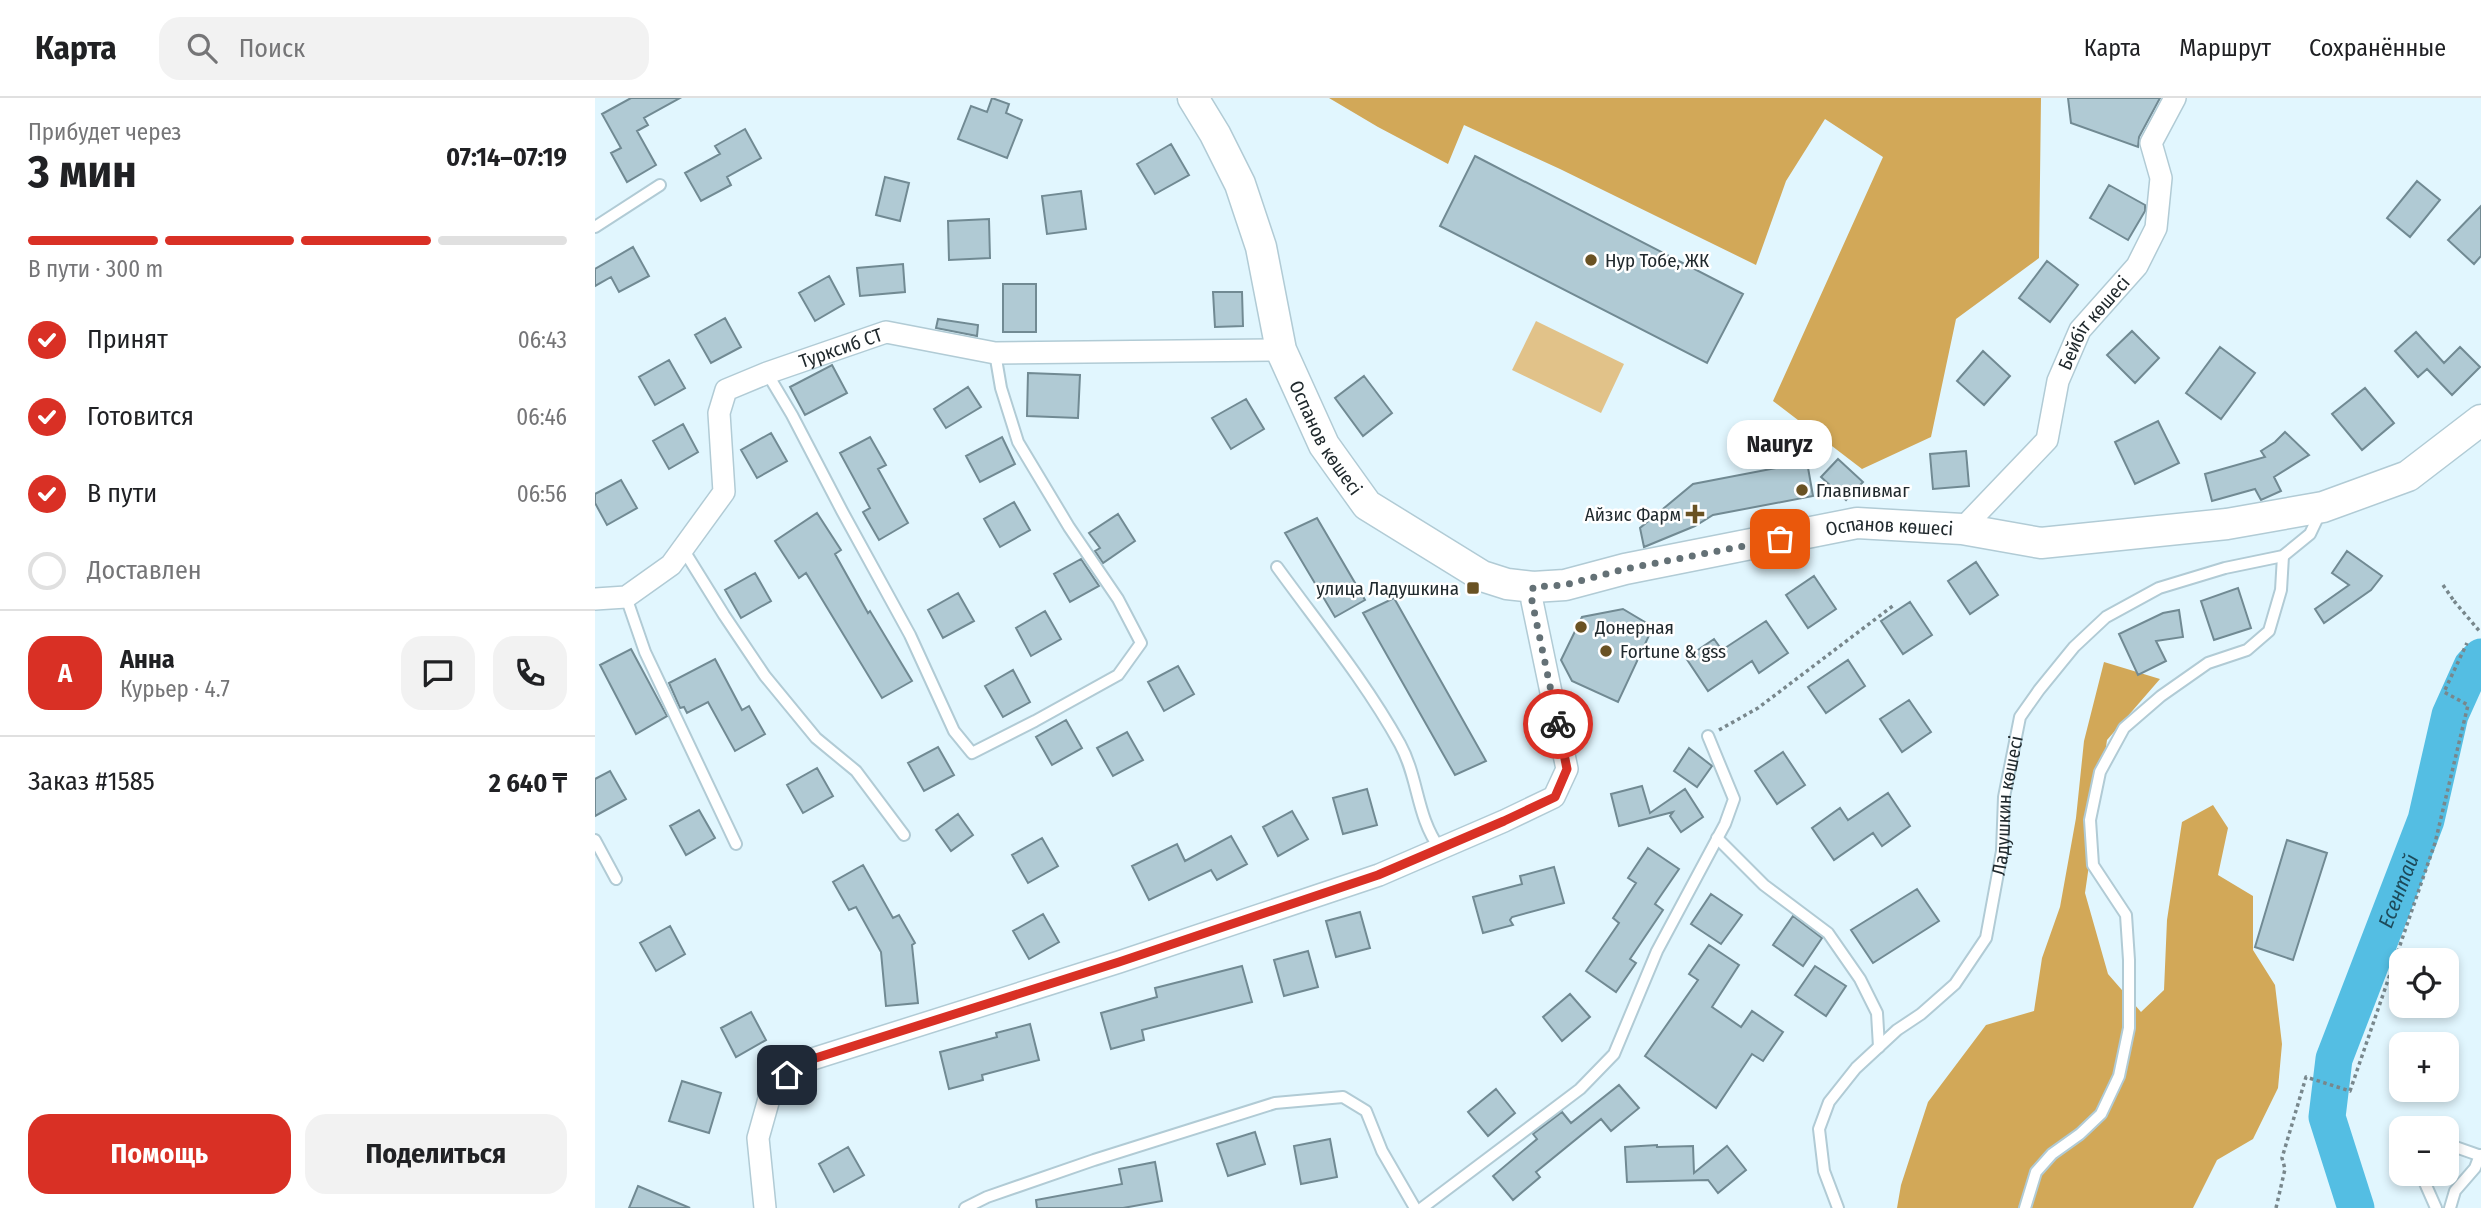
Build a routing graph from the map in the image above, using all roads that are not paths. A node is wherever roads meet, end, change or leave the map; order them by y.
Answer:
1 (1193, 98) edge
2 (2175, 98) edge
3 (660, 185) dead end
4 (595, 227) edge
5 (1281, 350) junction
6 (995, 353) junction
7 (767, 373) junction
8 (2481, 420) edge
9 (2323, 507) junction
10 (1962, 529) junction
11 (683, 549) junction
12 (2283, 556) junction
13 (1277, 567) dead end
14 (1533, 587) junction
15 (626, 597) junction
16 (595, 599) edge
17 (1708, 736) road end
18 (904, 835) dead end
19 (1717, 838) junction
20 (595, 840) edge
21 (736, 844) dead end
22 (1440, 849) junction
23 (617, 878) dead end
24 (1879, 1047) junction
25 (2459, 1148) edge
26 (2480, 1156) edge
27 (2426, 1186) edge
28 (765, 1208) edge
29 (965, 1208) edge
30 (1415, 1208) edge
31 (1422, 1208) edge
32 (1838, 1208) edge
33 (2025, 1208) edge
34 (2436, 1208) edge
35 (2450, 1208) edge

1 - 5 street, Оспанов көшесі
2 - 10 street, Бейбіт көшесі
3 - 4 lane
5 - 6 street, Турксиб СТ
5 - 14 street, Оспанов көшесі
6 - 7 street, Турксиб СТ
6 - 7 lane
7 - 11 street, Турксиб СТ
8 - 9 street, Оспанов көшесі
9 - 10 street, Оспанов көшесі
9 - 12 lane, Ладушкин көшесі
10 - 14 street, Оспанов көшесі
11 - 15 street, Турксиб СТ
11 - 18 lane
12 - 24 lane, Ладушкин көшесі
12 - 33 lane
13 - 22 lane
14 - 22 street
15 - 16 street
15 - 21 lane
17 - 19 lane
19 - 24 lane
19 - 31 lane
20 - 23 lane
22 - 28 street
24 - 32 lane, Ладушкин көшесі
25 - 26 lane
26 - 35 lane
27 - 34 lane
29 - 30 lane

